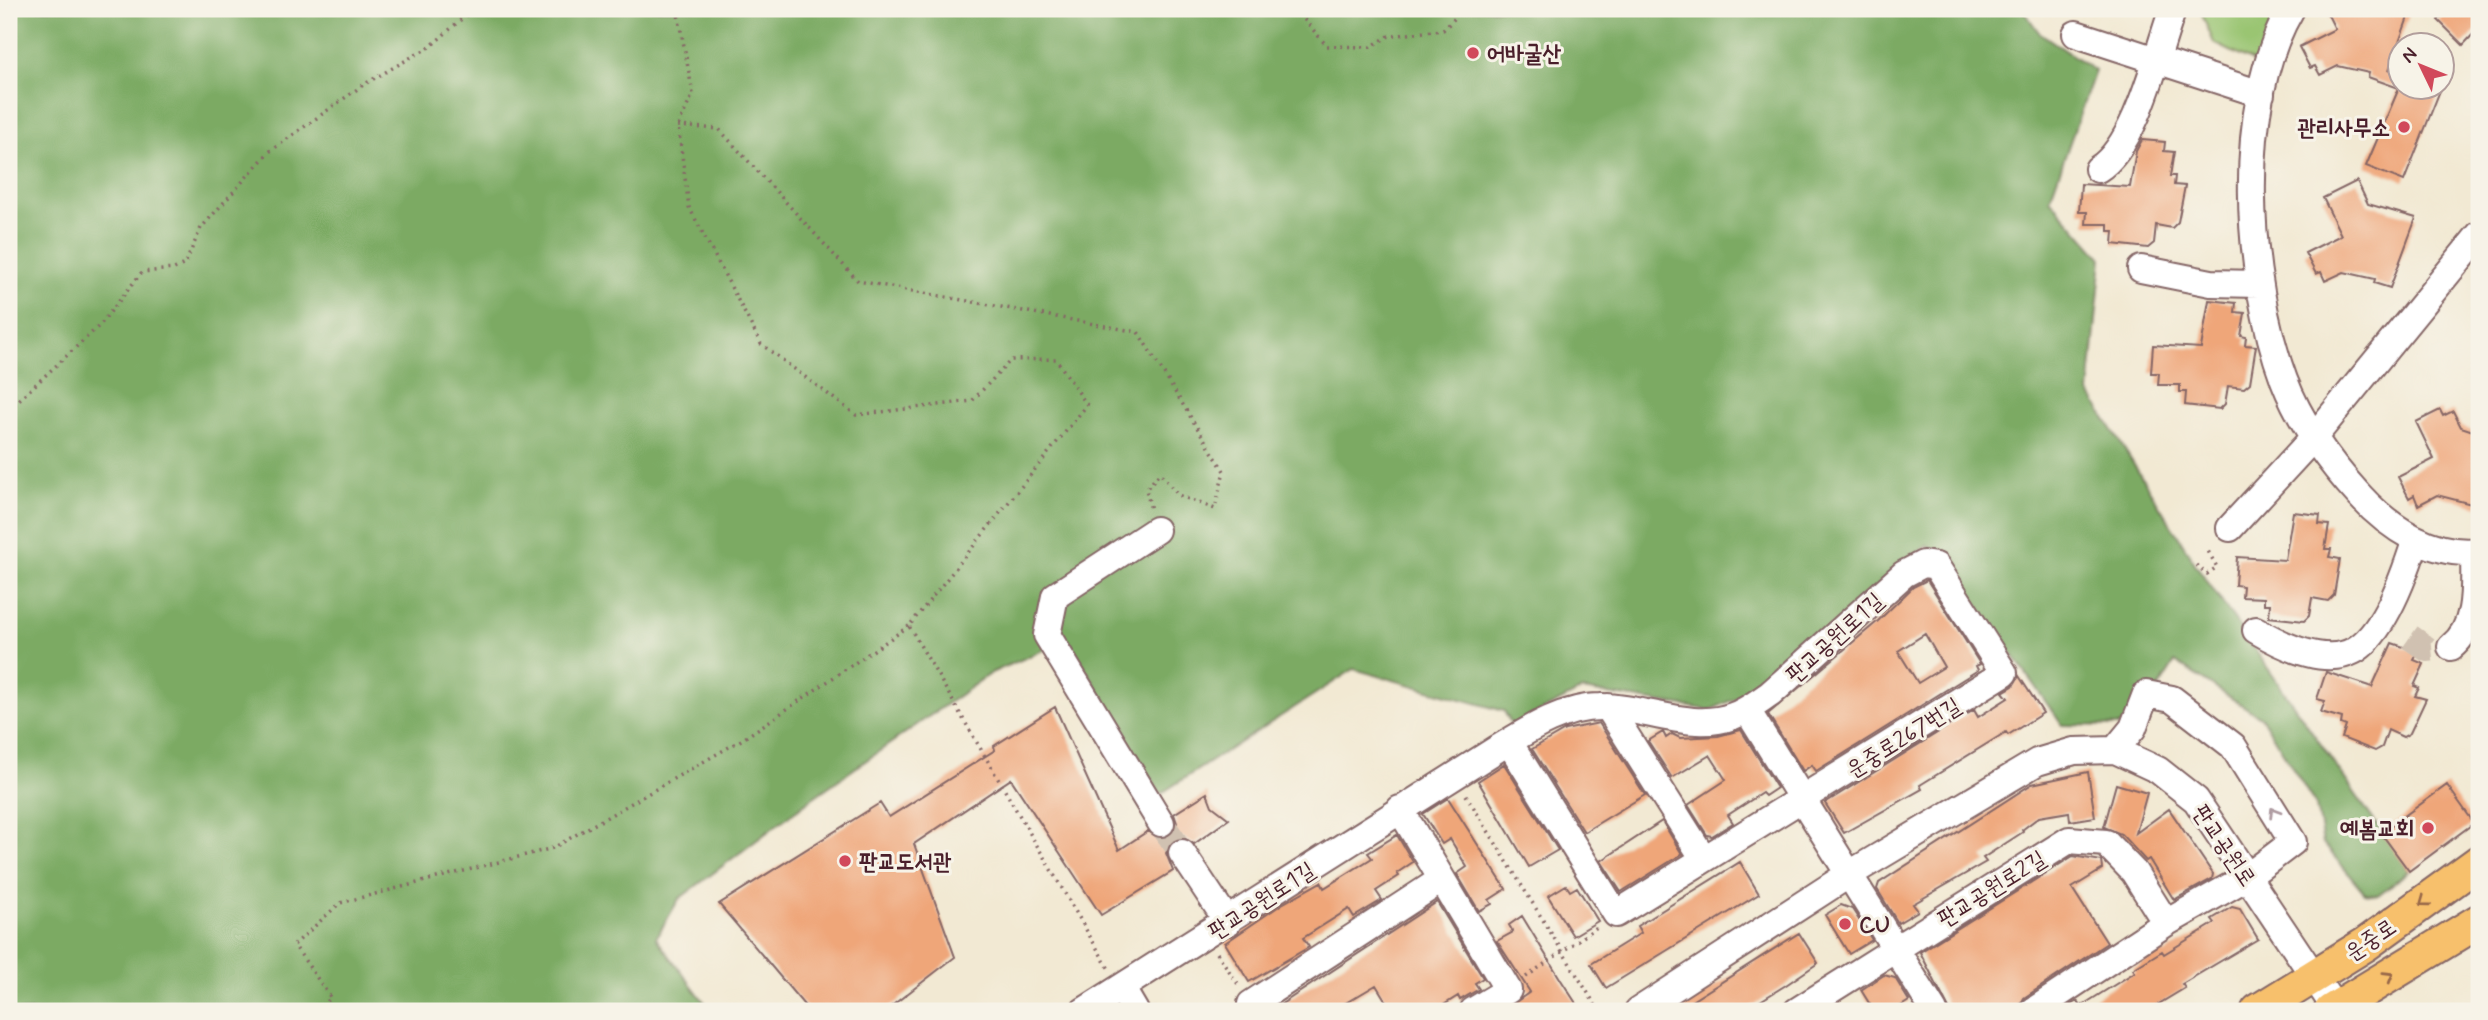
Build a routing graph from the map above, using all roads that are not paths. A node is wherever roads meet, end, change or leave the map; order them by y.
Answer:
1 (2173, 9) edge
2 (2291, 9) edge
3 (2076, 34) dead end
4 (2154, 60) junction
5 (2261, 94) junction
6 (2098, 169) dead end
7 (2479, 235) edge
8 (2141, 270) dead end
9 (2259, 284) junction
10 (2315, 437) junction
11 (2230, 528) dead end
12 (1156, 530) road end
13 (2416, 539) junction
14 (2477, 551) edge
15 (2474, 624) edge
16 (2256, 629) dead end
17 (2451, 647) dead end
18 (2004, 673) joint
19 (1608, 707) junction
20 (1746, 710) junction
21 (1509, 742) junction
22 (2115, 750) junction
23 (1802, 800) junction
24 (1400, 809) junction
25 (1161, 823) tunnel mouth
26 (1182, 853) tunnel mouth
27 (1704, 859) junction
28 (2479, 862) edge
29 (1848, 875) junction
30 (2247, 877) junction
31 (1441, 880) junction
32 (2479, 921) edge
33 (2166, 923) junction
34 (1217, 929) junction
35 (1894, 948) junction
36 (2314, 976) junction
37 (1122, 989) junction
38 (1253, 1007) edge
39 (2333, 1010) edge
40 (1084, 1011) edge
41 (1135, 1011) edge
42 (1474, 1011) edge
43 (1638, 1011) edge
44 (1797, 1011) edge
45 (1934, 1011) edge
46 (2033, 1011) edge
47 (2258, 1011) edge

1 - 4 street
2 - 5 street
3 - 4 street
4 - 5 street
4 - 6 street
5 - 9 street
7 - 10 street
8 - 9 street
9 - 10 street
10 - 11 street
10 - 13 street
12 - 25 street
13 - 14 street
13 - 16 street
14 - 15 street
15 - 17 street
18 - 20 street, 판교공원로1길
18 - 23 street, 운중로267번길
19 - 20 street, 판교공원로1길
19 - 21 street, 판교공원로1길
19 - 27 street
20 - 23 street
21 - 24 street, 판교공원로1길
21 - 27 street
22 - 29 street, 판교공원로
22 - 30 street, 판교공원로
30 -> 22 street
23 - 27 street
23 - 29 street
24 - 31 street
24 - 34 street, 판교공원로1길
26 - 34 street
28 -> 36 main road, 운중로
29 - 35 street
29 - 43 street, 판교공원로
30 - 33 street
30 - 36 street, 판교공원로
31 - 38 street
31 - 42 street
39 -> 32 main road, 운중로
33 - 35 street, 판교공원로2길
33 - 46 street
34 - 37 street, 판교공원로1길
35 - 44 street, 판교공원로2길
35 - 45 street
36 - 39 street, 판교공원로
36 - 47 main road, 운중로
37 - 40 street, 판교공원로1길
37 - 41 street

